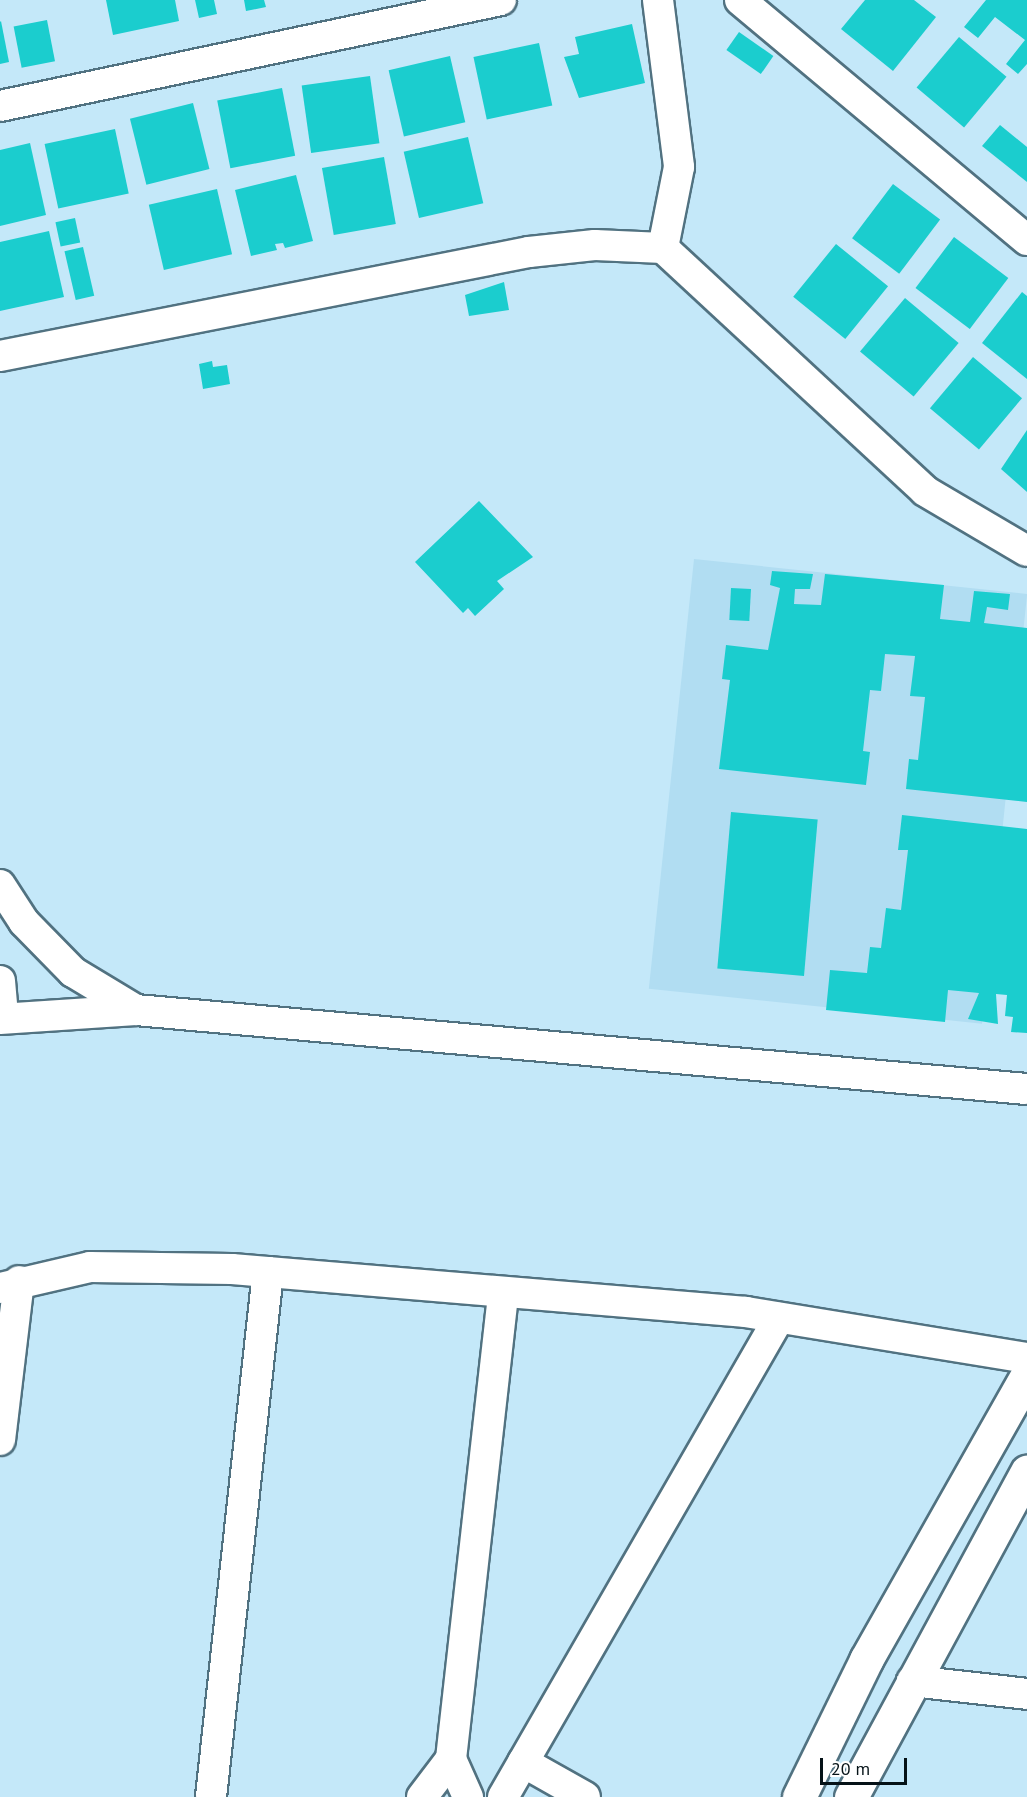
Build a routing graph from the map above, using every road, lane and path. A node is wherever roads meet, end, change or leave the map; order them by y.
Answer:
1 (501, 0) edge
2 (658, 0) edge
3 (740, 0) edge
4 (0, 106) edge
5 (1027, 240) edge
6 (663, 248) junction
7 (0, 356) edge
8 (1027, 551) edge
9 (0, 885) edge
10 (0, 981) edge
11 (136, 1010) junction
12 (1, 1018) edge
13 (1027, 1089) edge
14 (268, 1272) junction
15 (9, 1285) edge
16 (503, 1292) junction
17 (778, 1318) junction
18 (1027, 1358) edge
19 (1027, 1375) edge
20 (0, 1440) edge
21 (1027, 1472) edge
22 (866, 1660) junction
23 (912, 1681) junction
24 (1027, 1694) edge
25 (451, 1759) junction
26 (523, 1762) junction
27 (211, 1797) edge
28 (422, 1797) edge
29 (468, 1797) edge
30 (503, 1797) edge
31 (585, 1797) edge
32 (799, 1797) edge
33 (851, 1797) edge

1 - 4 street
2 - 6 street
3 - 5 street
6 - 7 street
6 - 8 street
9 - 11 street
10 - 12 street
11 - 12 street
11 - 13 street
14 - 15 street
14 - 16 street
14 - 27 street
15 - 20 street
16 - 17 street
16 - 25 street
17 - 18 street
17 - 26 street
19 - 22 street
21 - 23 street
22 - 23 street
22 - 32 street
23 - 24 street
23 - 33 street
25 - 28 street
25 - 29 street
26 - 30 street
26 - 31 street

